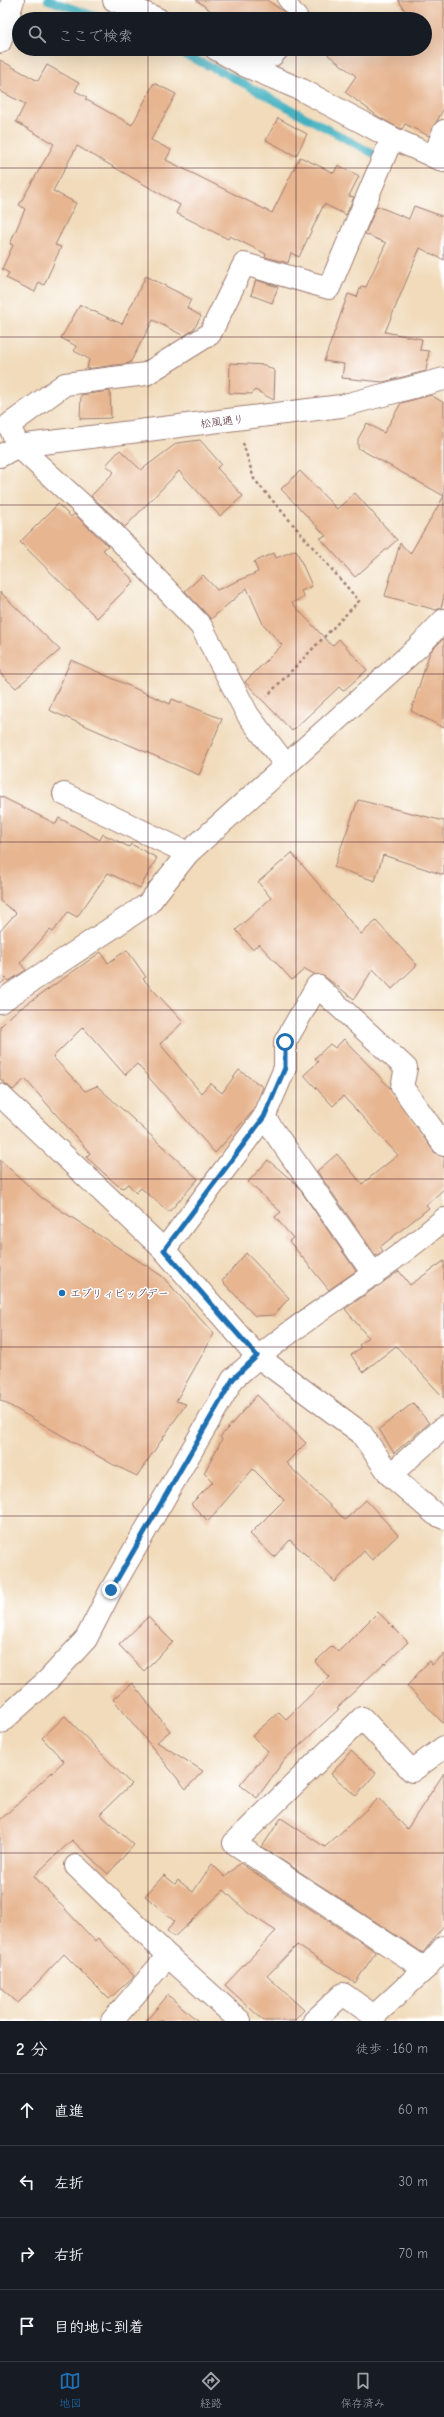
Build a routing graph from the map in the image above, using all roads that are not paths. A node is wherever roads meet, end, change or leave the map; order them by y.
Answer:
1 (114, 0) edge
2 (286, 0) edge
3 (11, 7) edge
4 (142, 12) edge
5 (295, 12) edge
6 (0, 42) edge
7 (228, 56) edge
8 (444, 131) edge
9 (392, 138) junction
10 (439, 159) edge
11 (444, 379) edge
12 (9, 451) edge
13 (444, 620) edge
14 (284, 764) junction
15 (64, 794) dead end
16 (188, 853) junction
17 (0, 1002) edge
18 (0, 1095) edge
19 (264, 1117) junction
20 (444, 1145) edge
21 (444, 1219) edge
22 (164, 1250) junction
23 (374, 1275) junction
24 (257, 1356) junction
25 (444, 1427) edge
26 (390, 1475) junction
27 (444, 1518) edge
28 (0, 1723) edge
29 (444, 1747) edge
30 (76, 1866) dead end
31 (444, 1947) edge
32 (168, 1956) junction
33 (425, 1969) junction
34 (112, 2021) edge
35 (240, 2021) edge
36 (314, 2021) edge

1 - 4 street
2 - 5 lane
3 - 6 street
7 - 9 street
8 - 10 street
9 - 10 street
9 - 12 street
11 - 12 street, 松風通り
12 - 14 street
13 - 14 street
14 - 16 street
15 - 16 street
16 - 17 street
18 - 22 street
19 - 20 street
19 - 22 street
19 - 23 street
21 - 23 street
22 - 24 street
23 - 24 street
24 - 26 street
24 - 28 street
25 - 26 street
26 - 27 street
29 - 33 street
30 - 32 street
31 - 33 street
32 - 34 street
32 - 35 street
33 - 36 street

